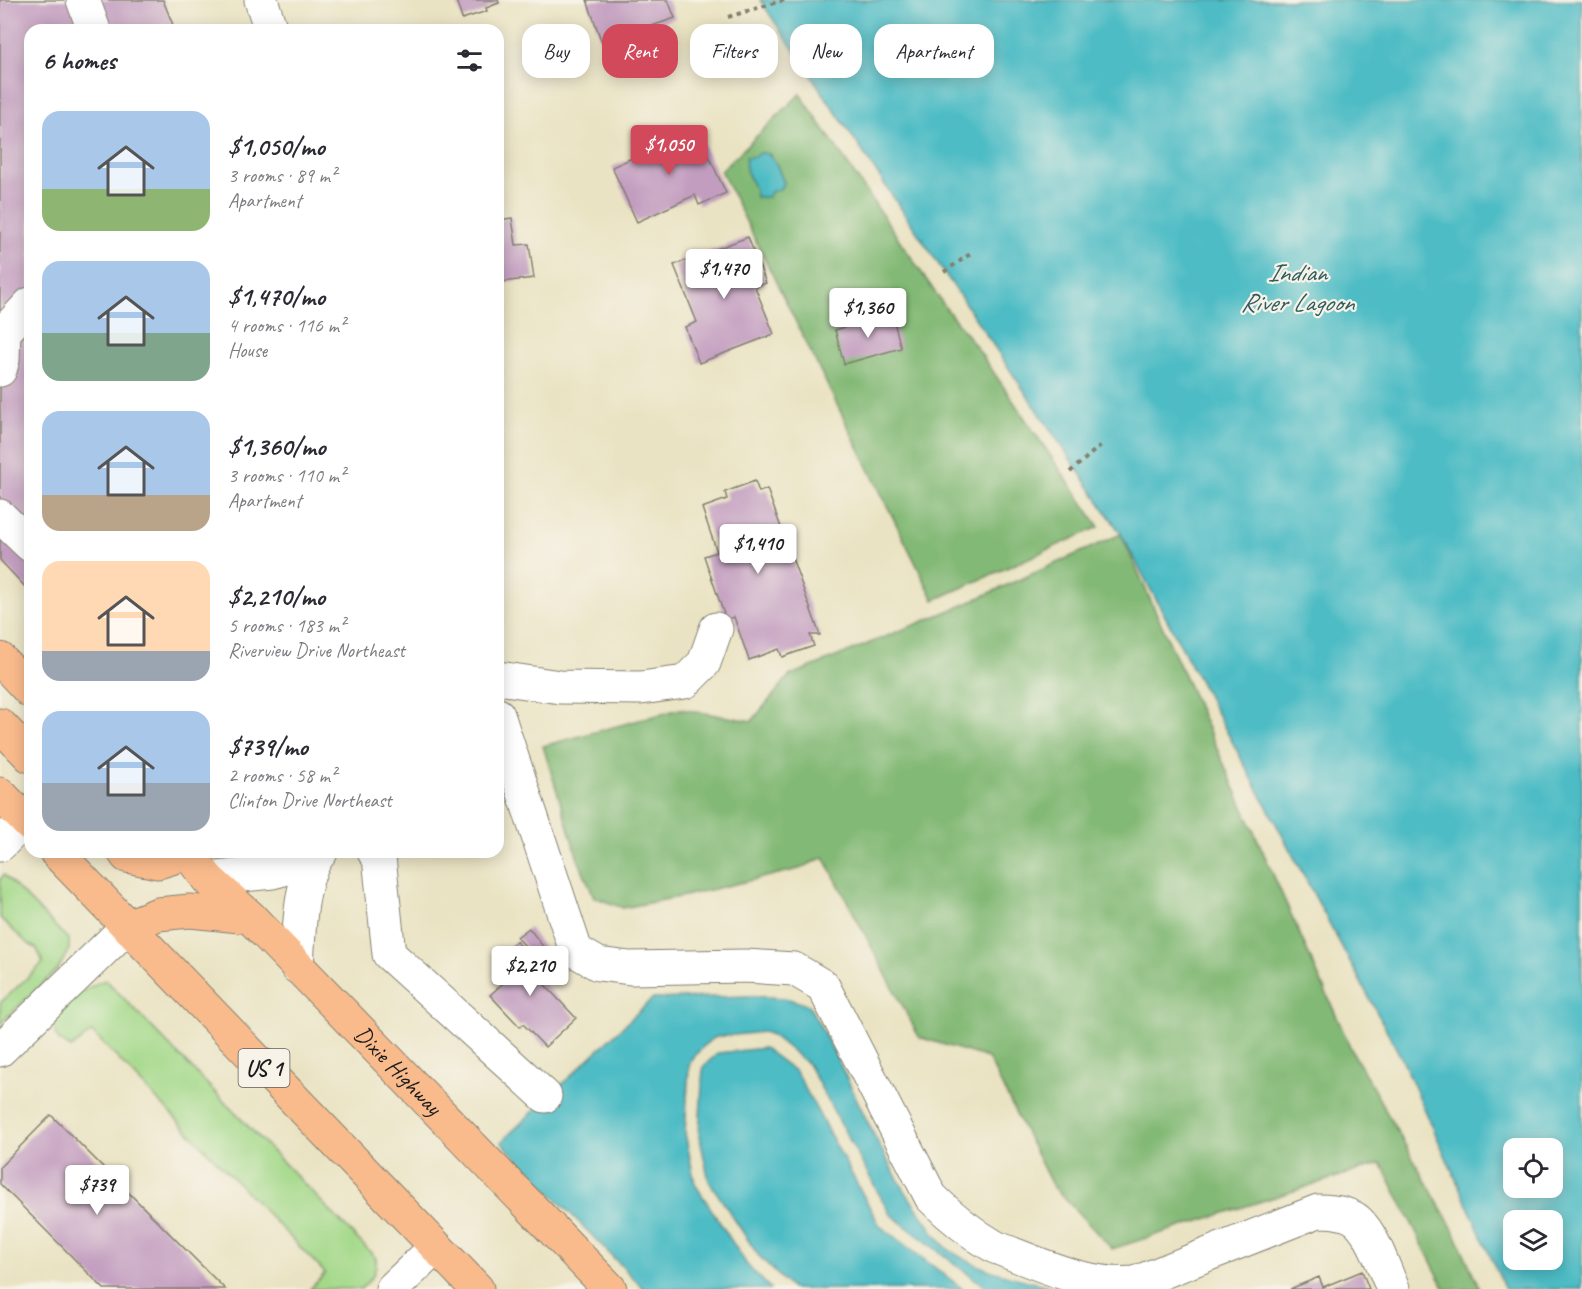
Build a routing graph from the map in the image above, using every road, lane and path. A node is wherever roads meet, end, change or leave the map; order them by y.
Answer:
1 (84, 0) edge
2 (261, 0) edge
3 (784, 0) edge
4 (728, 17) dead end
5 (92, 24) edge
6 (269, 24) edge
7 (973, 252) dead end
8 (944, 272) dead end
9 (24, 310) edge
10 (0, 370) edge
11 (1101, 445) dead end
12 (1070, 471) dead end
13 (0, 516) edge
14 (24, 539) edge
15 (716, 629) dead end
16 (0, 659) edge
17 (504, 679) edge
18 (24, 685) edge
19 (0, 725) edge
20 (504, 733) edge
21 (24, 750) edge
22 (0, 794) edge
23 (24, 819) edge
24 (24, 826) edge
25 (0, 845) edge
26 (62, 858) edge
27 (137, 858) edge
28 (170, 858) edge
29 (192, 858) edge
30 (311, 858) edge
31 (316, 858) edge
32 (379, 858) edge
33 (208, 879) junction
34 (250, 917) junction
35 (128, 926) junction
36 (297, 967) junction
37 (0, 1050) edge
38 (545, 1096) dead end
39 (436, 1247) junction
40 (392, 1289) edge
41 (477, 1289) edge
42 (610, 1289) edge
43 (1393, 1289) edge

1 - 5 street
2 - 6 street
3 - 4 path
7 - 8 path
9 - 10 street
11 - 12 path
13 - 14 street
15 - 17 street
16 - 18 main road
19 - 21 main road
20 - 43 street
22 - 23 main road
24 - 25 street
26 - 35 main road, US 1
27 - 28 main road
29 - 33 main road, Dixie Highway
30 - 33 street
31 - 36 street
32 - 38 street
33 - 34 main road, Dixie Highway
34 - 35 main road
34 - 36 main road, Dixie Highway
35 - 37 street
35 - 39 main road, US 1
36 - 42 main road, Dixie Highway
39 - 40 street
39 - 41 main road, US 1

